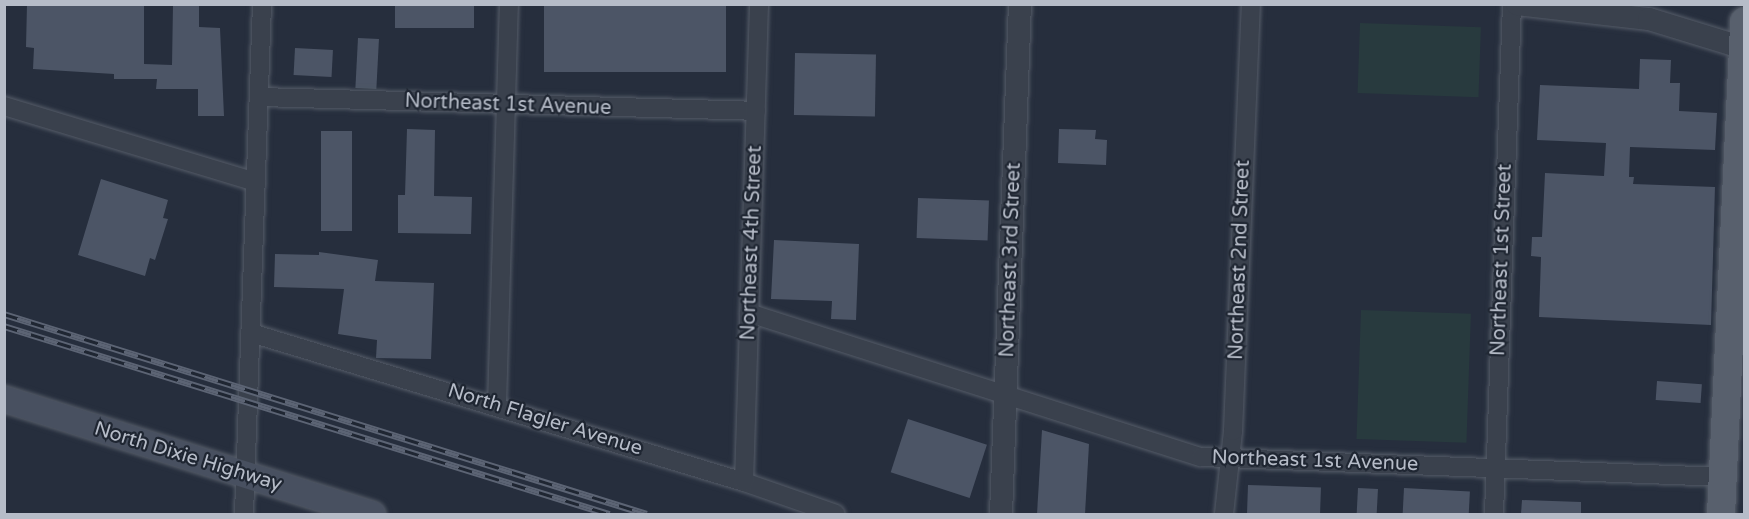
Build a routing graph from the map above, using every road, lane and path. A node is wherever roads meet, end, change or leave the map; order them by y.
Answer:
1 (262, 4) edge
2 (509, 4) edge
3 (759, 4) edge
4 (1020, 4) edge
5 (1251, 4) edge
6 (1512, 4) edge
7 (1517, 4) edge
8 (1744, 41) edge
9 (260, 97) junction
10 (506, 105) junction
11 (4, 106) edge
12 (756, 111) junction
13 (256, 182) junction
14 (749, 313) junction
15 (251, 333) junction
16 (1007, 393) junction
17 (4, 399) edge
18 (497, 405) junction
19 (1230, 459) junction
20 (1494, 467) junction
21 (245, 474) junction
22 (1724, 477) junction
23 (744, 482) junction
24 (244, 514) edge
25 (372, 514) edge
26 (836, 514) edge
27 (1001, 514) edge
28 (1224, 514) edge
29 (1494, 514) edge
30 (1721, 514) edge

1 - 9 street
2 - 10 street
3 - 12 street, Northeast 4th Street
4 - 16 street, Northeast 3rd Street
5 - 19 street, Northeast 2nd Street
6 - 20 street, Northeast 1st Street
7 - 8 street
8 - 22 main road
9 - 10 street, Northeast 1st Avenue
9 - 13 street
10 - 12 street, Northeast 1st Avenue
10 - 18 street
11 - 13 street
12 - 14 street, Northeast 4th Street
13 - 15 street
14 - 16 street, Northeast 1st Avenue
14 - 23 street, Northeast 4th Street
15 - 18 street, North Flagler Avenue
15 - 21 street
16 - 19 street, Northeast 1st Avenue
16 - 27 street, Northeast 3rd Street
17 - 21 main road, North Dixie Highway
18 - 23 street, North Flagler Avenue
19 - 20 street, Northeast 1st Avenue
19 - 28 street, Northeast 2nd Street
20 - 22 street, Northeast 1st Avenue
20 - 29 street, Northeast 1st Street
21 - 24 street
21 - 25 main road, North Dixie Highway
22 - 30 main road
23 - 26 street, North Flagler Avenue

